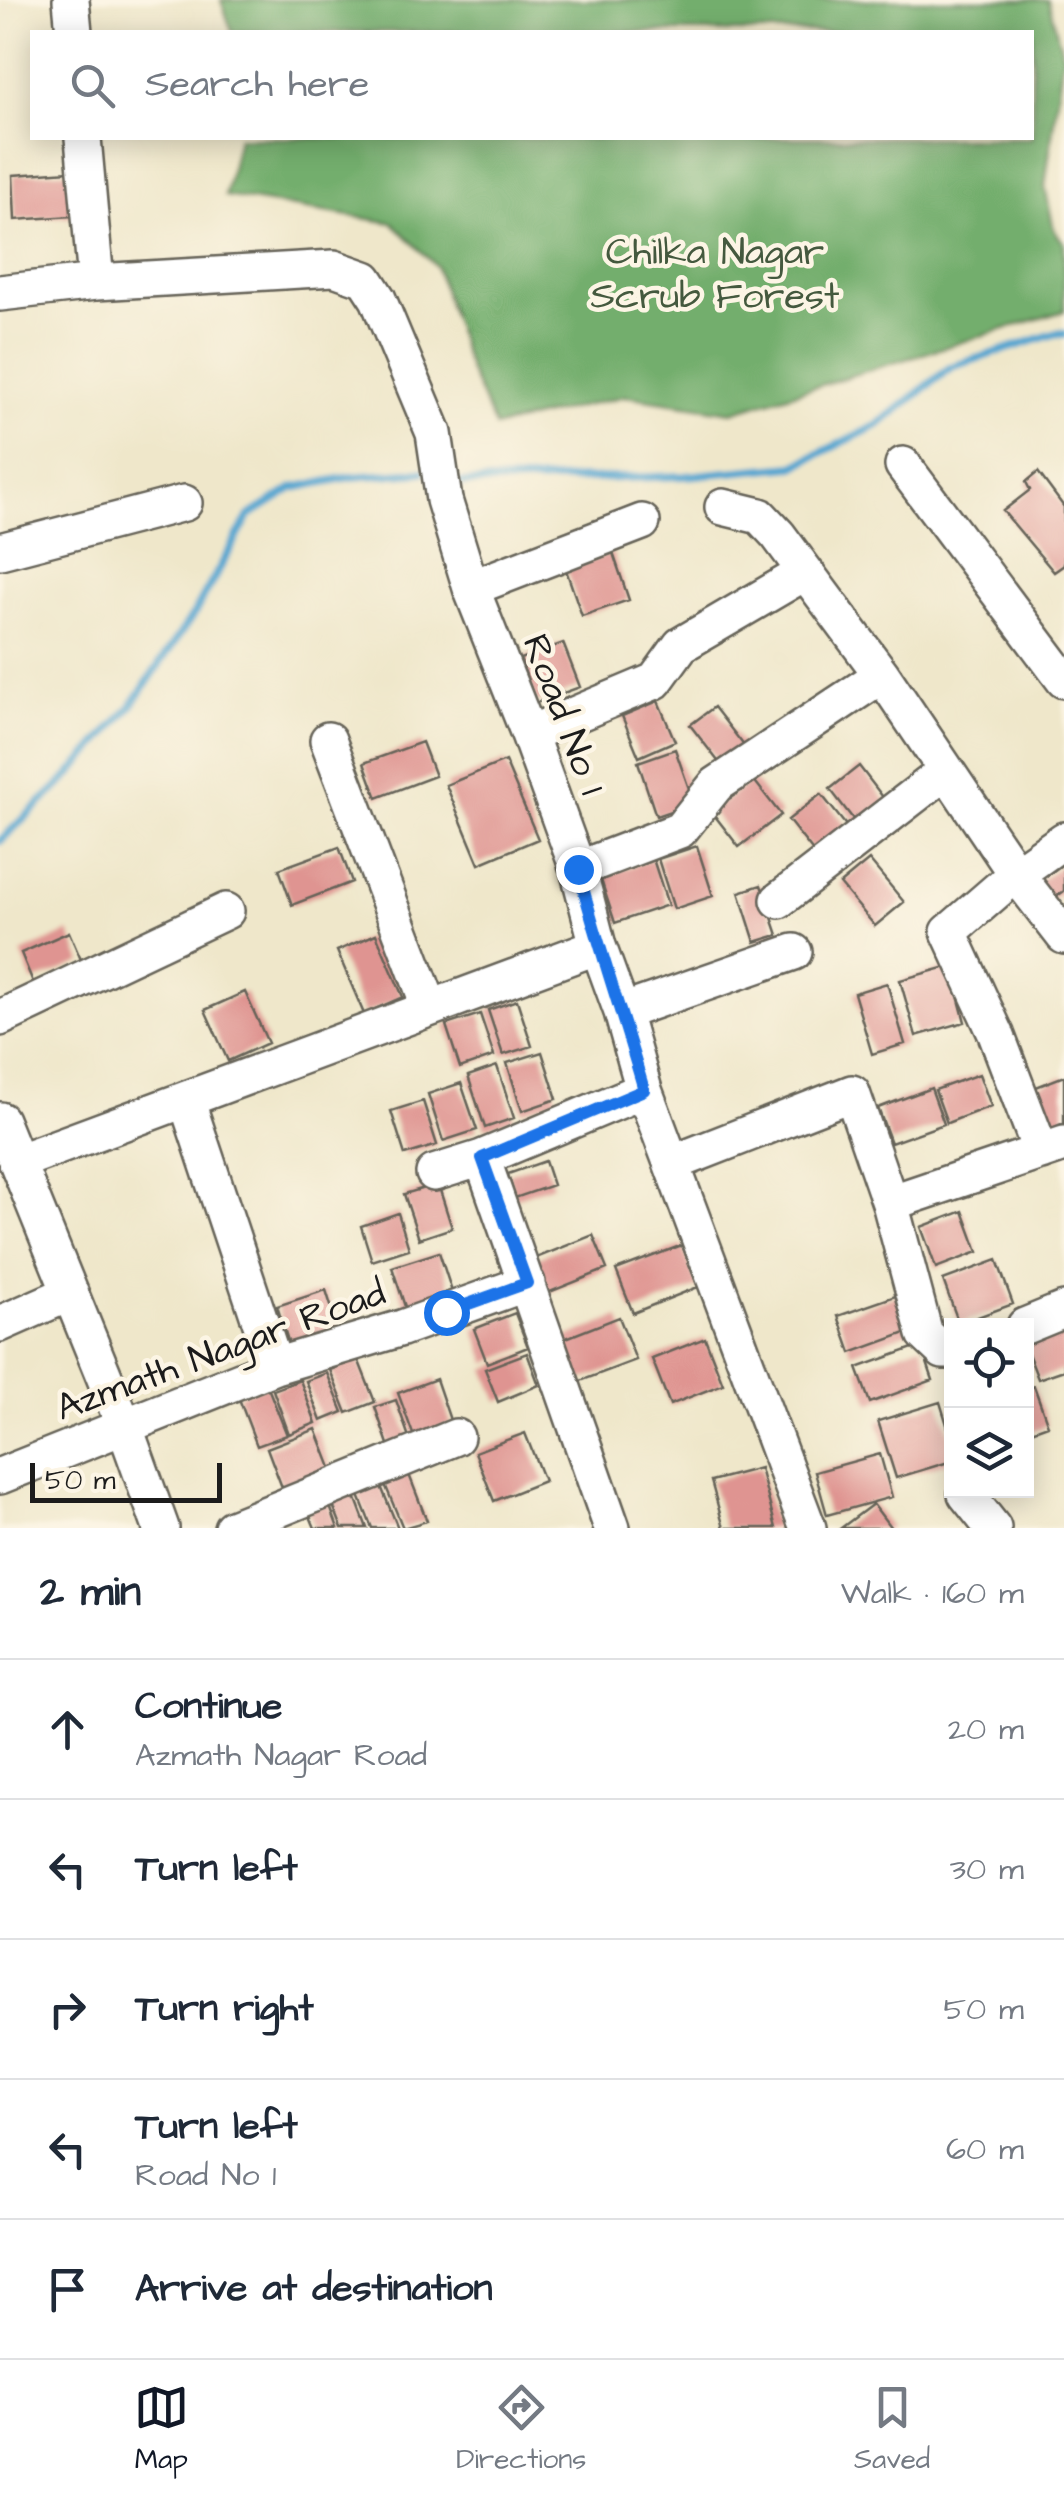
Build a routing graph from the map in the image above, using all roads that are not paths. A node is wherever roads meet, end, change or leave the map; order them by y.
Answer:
1 (71, 0) edge
2 (74, 30) edge
3 (83, 140) edge
4 (96, 282) junction
5 (0, 292) edge
6 (903, 465) dead end
7 (184, 503) dead end
8 (723, 506) dead end
9 (642, 522) dead end
10 (0, 551) edge
11 (804, 573) junction
12 (471, 588) junction
13 (882, 676) junction
14 (1064, 680) edge
15 (529, 734) junction
16 (328, 740) dead end
17 (946, 771) junction
18 (1064, 840) edge
19 (578, 869) junction
20 (1016, 874) junction
21 (779, 900) dead end
22 (226, 911) dead end
23 (1064, 936) edge
24 (598, 946) junction
25 (794, 952) dead end
26 (430, 1008) junction
27 (622, 1012) junction
28 (0, 1018) edge
29 (644, 1090) junction
30 (186, 1099) junction
31 (6, 1140) edge
32 (1052, 1148) edge
33 (482, 1158) junction
34 (673, 1162) junction
35 (434, 1174) dead end
36 (890, 1203) junction
37 (527, 1283) junction
38 (70, 1293) junction
39 (1064, 1310) edge
40 (1034, 1322) edge
41 (0, 1324) edge
42 (944, 1351) edge
43 (275, 1366) junction
44 (125, 1428) junction
45 (456, 1437) dead end
46 (0, 1476) edge
47 (969, 1498) edge
48 (161, 1528) edge
49 (232, 1528) edge
50 (612, 1528) edge
51 (808, 1528) edge
52 (993, 1528) edge

1 - 2 street
3 - 4 street
4 - 5 street, Road No 1
4 - 12 street, Road No 1
6 - 14 street
7 - 10 street
8 - 11 street
9 - 12 street
11 - 13 street
11 - 15 street
12 - 15 street, Road No 1
13 - 17 street
13 - 19 street
15 - 19 street, Road No 1
16 - 26 street
17 - 20 street
17 - 21 street
18 - 20 street
19 - 24 street, Road No 1
20 - 23 street
20 - 32 street
22 - 28 street
24 - 26 street
24 - 27 street, Road No 1
25 - 27 street
26 - 30 street
27 - 29 street, Road No 1
29 - 33 street
29 - 34 street, Road No 1
30 - 31 street
30 - 43 street
31 - 38 street
32 - 36 street
33 - 35 street
33 - 37 street
34 - 36 street
34 - 51 street, Road No 1
36 - 42 street
37 - 43 street, Azmath Nagar Road
37 - 50 street
38 - 41 street
38 - 44 street
39 - 40 street
43 - 44 street, Azmath Nagar Road
44 - 46 street, Azmath Nagar Road
44 - 48 street
45 - 49 street
47 - 52 street

